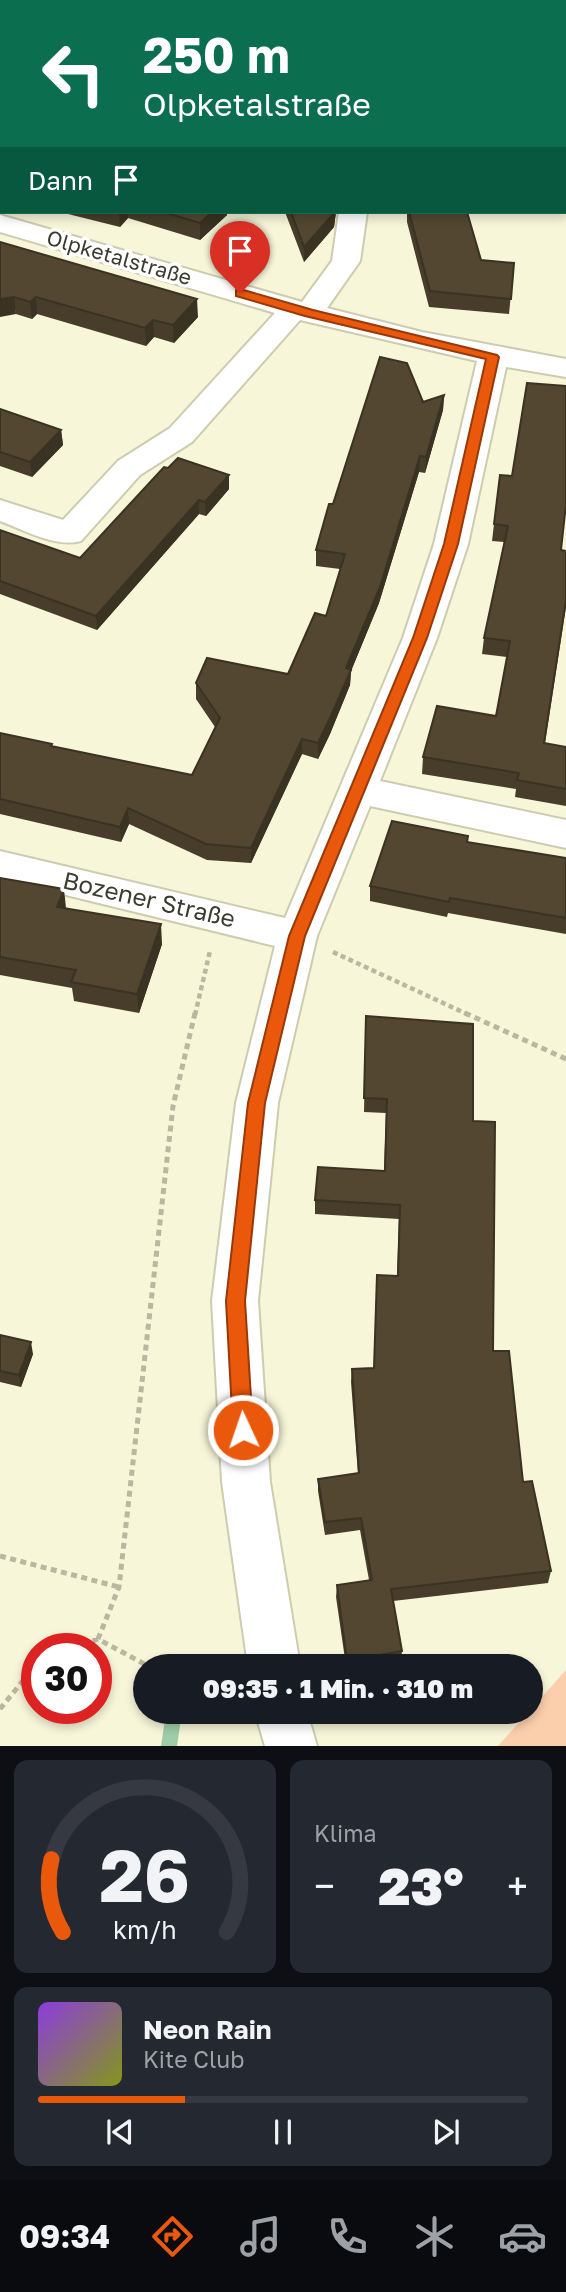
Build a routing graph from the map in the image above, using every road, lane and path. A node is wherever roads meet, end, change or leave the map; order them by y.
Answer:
1 (353, 214) edge
2 (0, 223) edge
3 (302, 311) junction
4 (493, 357) junction
5 (566, 368) edge
6 (0, 510) edge
7 (359, 790) junction
8 (566, 834) edge
9 (0, 865) edge
10 (219, 915) junction
11 (297, 936) junction
12 (566, 1059) edge
13 (0, 1556) edge
14 (119, 1587) junction
15 (101, 1633) edge
16 (112, 1646) edge
17 (272, 1654) edge
18 (133, 1658) edge
19 (21, 1683) edge
20 (0, 1709) edge
21 (284, 1724) edge
22 (290, 1746) edge

1 - 3 street
2 - 3 street, Olpketalstraße
3 - 4 street, Olpketalstraße
3 - 6 street
4 - 5 street, Olpketalstraße
4 - 7 street
7 - 8 street
7 - 11 street
9 - 10 street, Bozener Straße
10 - 11 street, Bozener Straße
10 - 14 path
11 - 12 path
11 - 17 street
13 - 14 path
14 - 15 path
16 - 18 path
19 - 20 path
21 - 22 street

